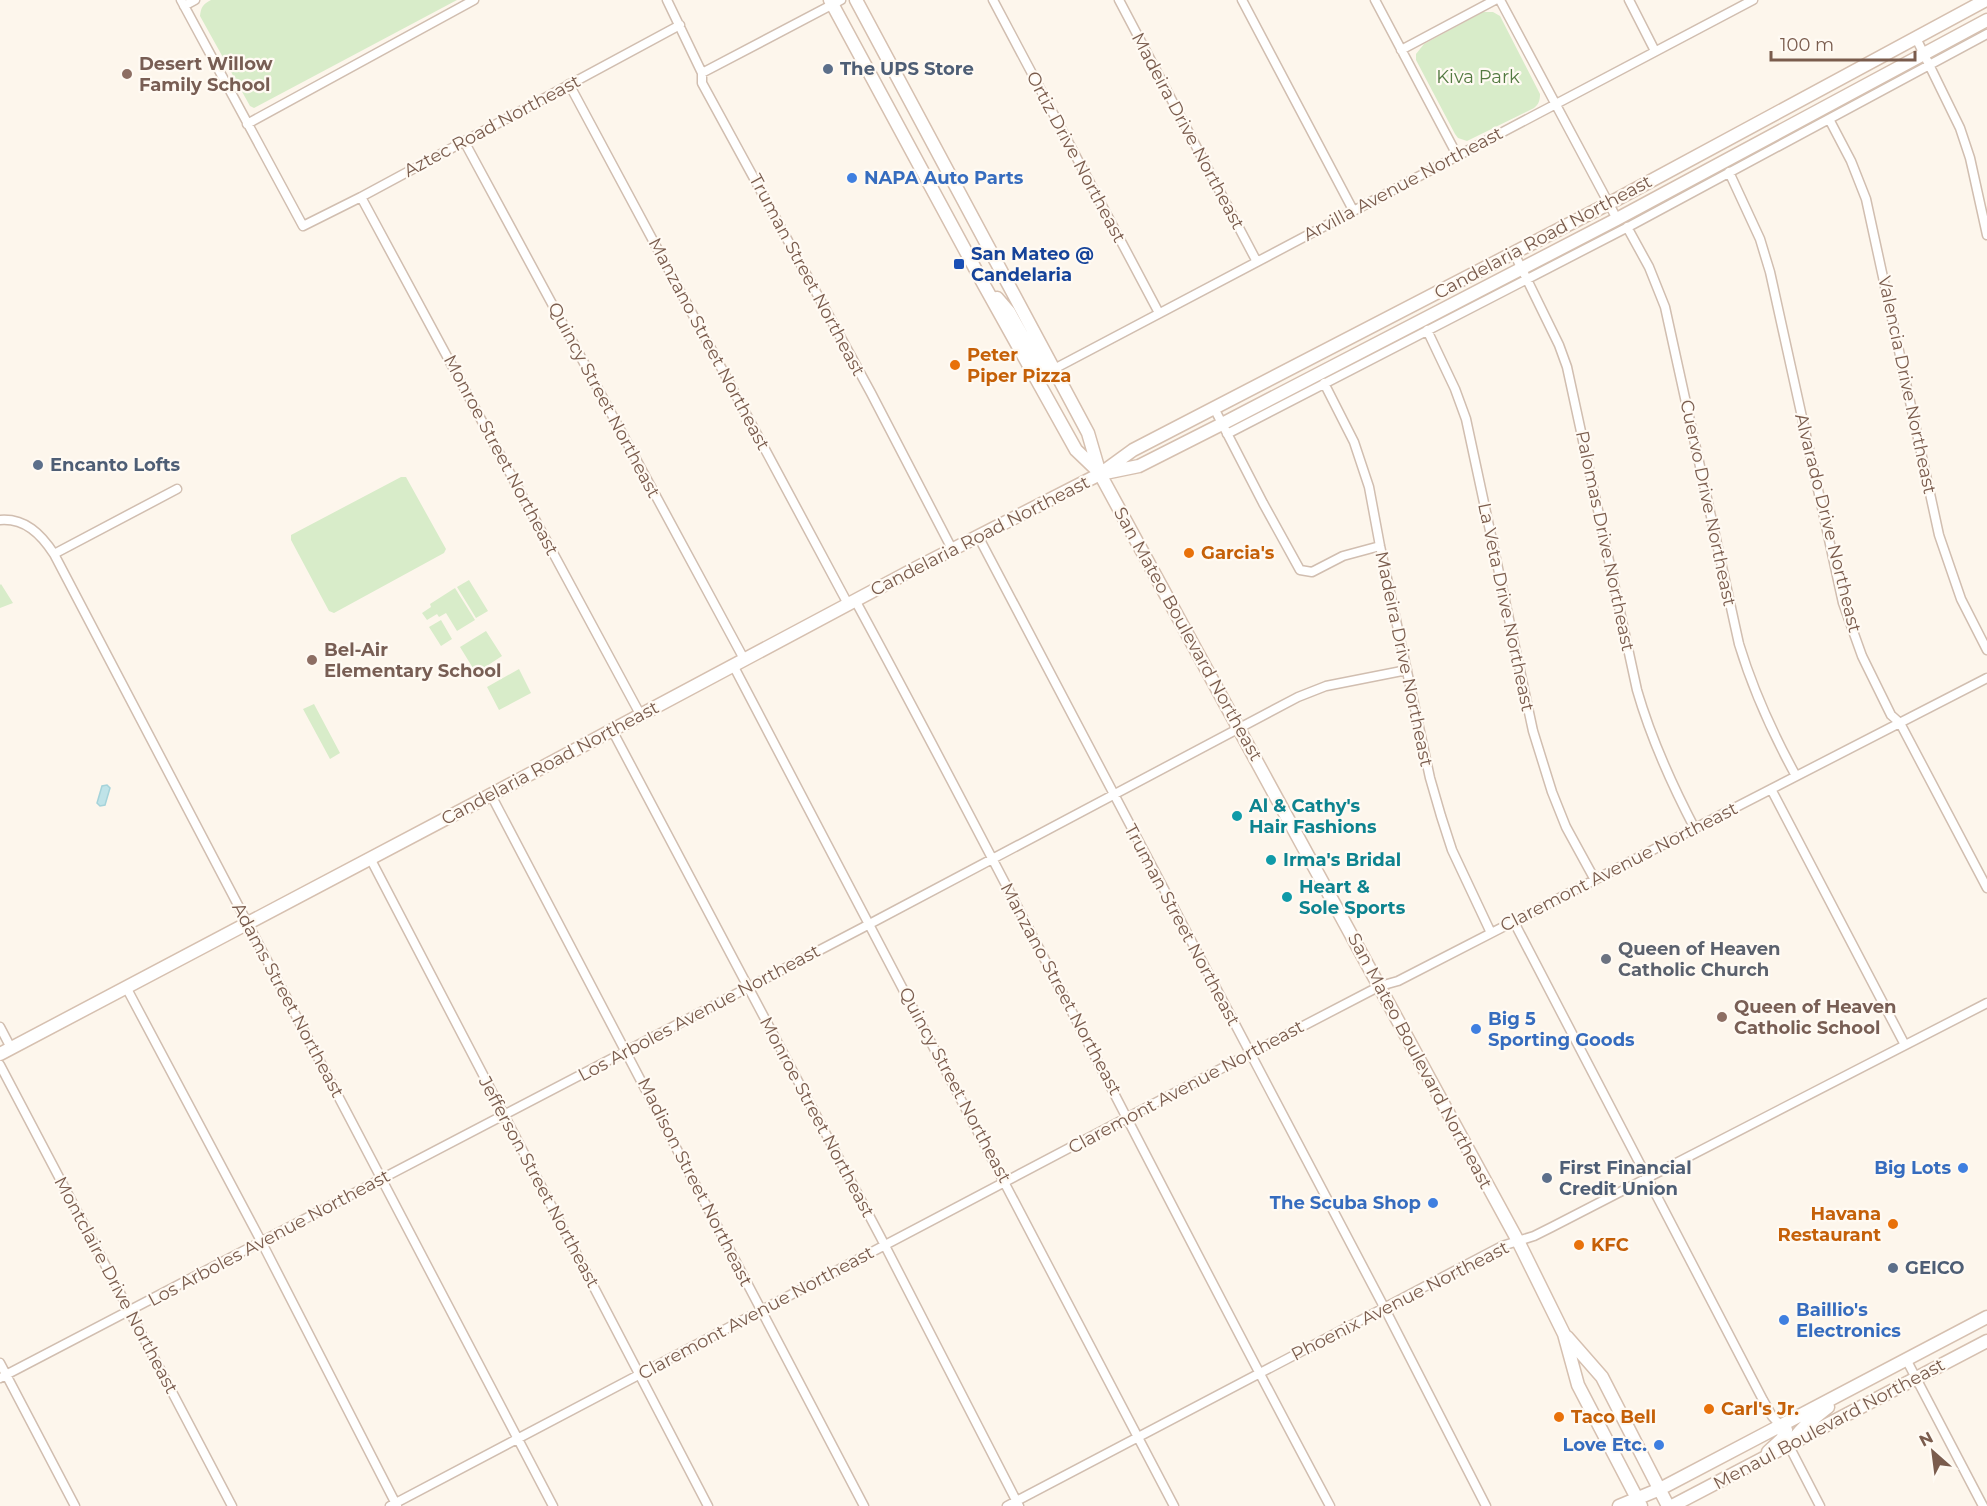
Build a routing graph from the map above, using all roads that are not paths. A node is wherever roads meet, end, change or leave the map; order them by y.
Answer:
1 (195, 0) edge
2 (474, 0) edge
3 (667, 0) edge
4 (856, 0) edge
5 (993, 0) edge
6 (1119, 0) edge
7 (1242, 0) edge
8 (1375, 0) edge
9 (1497, 0) edge
10 (1629, 0) edge
11 (1753, 0) edge
12 (1986, 0) edge
13 (835, 2) edge
14 (182, 3) edge
15 (1987, 20) edge
16 (680, 25) junction
17 (1987, 34) edge
18 (1916, 38) junction
19 (1401, 50) junction
20 (1655, 51) junction
21 (1927, 59) junction
22 (702, 74) junction
23 (569, 84) junction
24 (1555, 104) junction
25 (1829, 119) junction
26 (247, 124) junction
27 (464, 141) junction
28 (1457, 155) junction
29 (1729, 172) junction
30 (361, 197) junction
31 (1608, 204) junction
32 (1353, 210) junction
33 (1622, 223) junction
34 (1987, 235) edge
35 (1514, 253) junction
36 (1257, 262) junction
37 (1525, 274) junction
38 (984, 285) junction
39 (1159, 313) junction
40 (1427, 330) junction
41 (1054, 369) junction
42 (1324, 383) junction
43 (1214, 408) junction
44 (1224, 429) junction
45 (1100, 474) junction
46 (177, 489) dead end
47 (0, 520) edge
48 (978, 536) junction
49 (1380, 546) junction
50 (952, 549) junction
51 (54, 554) junction
52 (852, 602) junction
53 (1987, 650) edge
54 (738, 662) junction
55 (1407, 670) junction
56 (1987, 678) edge
57 (640, 714) junction
58 (1900, 723) junction
59 (1239, 728) junction
60 (612, 730) junction
61 (1796, 776) junction
62 (1771, 789) junction
63 (1113, 794) junction
64 (491, 795) junction
65 (1695, 829) junction
66 (370, 858) junction
67 (992, 858) junction
68 (1594, 880) junction
69 (1987, 888) edge
70 (1514, 922) junction
71 (247, 923) junction
72 (870, 923) junction
73 (1491, 933) junction
74 (1380, 986) junction
75 (126, 987) junction
76 (748, 987) junction
77 (1987, 1003) edge
78 (0, 1027) edge
79 (1905, 1046) junction
80 (5, 1051) edge
81 (626, 1051) junction
82 (1250, 1054) junction
83 (0, 1065) edge
84 (504, 1115) junction
85 (1128, 1117) junction
86 (1648, 1178) junction
87 (381, 1179) junction
88 (1006, 1182) junction
89 (261, 1241) junction
90 (1518, 1241) junction
91 (885, 1246) junction
92 (1384, 1307) junction
93 (130, 1310) junction
94 (761, 1310) junction
95 (1987, 1317) edge
96 (1564, 1334) junction
97 (1987, 1341) edge
98 (1906, 1359) junction
99 (0, 1363) edge
100 (1259, 1373) junction
101 (639, 1375) junction
102 (3, 1377) edge
103 (1915, 1378) junction
104 (1844, 1392) junction
105 (1781, 1426) junction
106 (1138, 1437) junction
107 (518, 1439) junction
108 (1789, 1446) junction
109 (1753, 1464) junction
110 (1660, 1489) junction
111 (1639, 1502) edge
112 (1018, 1503) edge
113 (394, 1505) edge
114 (75, 1506) edge
115 (232, 1506) edge
116 (553, 1506) edge
117 (708, 1506) edge
118 (864, 1506) edge
119 (1007, 1506) edge
120 (1174, 1506) edge
121 (1330, 1506) edge
122 (1486, 1506) edge
123 (1619, 1506) edge
124 (1670, 1506) edge
125 (1820, 1506) edge
126 (1983, 1506) edge

1 - 14 street
2 - 26 street
3 - 16 street, Truman Street Northeast
4 - 41 main road, San Mateo Boulevard Northeast
5 - 39 street, Ortiz Drive Northeast
6 - 36 street, Madeira Drive Northeast
7 - 32 street
8 - 19 street
9 - 19 street
9 - 24 street, Cuervo Drive Northeast
10 - 20 street
11 - 20 street, Arvilla Avenue Northeast
12 - 18 main road, Candelaria Road Northeast
13 - 22 street
13 - 38 main road, San Mateo Boulevard Northeast
14 - 26 street
15 - 21 main road, Candelaria Road Northeast
16 - 22 street, Truman Street Northeast
16 - 23 street, Aztec Road Northeast
17 - 21 street
18 - 21 street
18 - 31 main road, Candelaria Road Northeast
19 - 28 street
20 - 24 street, Arvilla Avenue Northeast
21 - 25 street
21 - 33 main road, Candelaria Road Northeast
21 - 34 street
22 - 50 street, Truman Street Northeast
23 - 27 street, Aztec Road Northeast
23 - 52 street, Manzano Street Northeast
24 - 28 street, Arvilla Avenue Northeast
24 - 31 street, Cuervo Drive Northeast
25 - 29 street
25 - 53 street, Valencia Drive Northeast
26 - 30 street, Aztec Road Northeast
27 - 30 street, Aztec Road Northeast
27 - 54 street, Quincy Street Northeast
28 - 32 street, Arvilla Avenue Northeast
29 - 33 street
29 - 58 street, Alvarado Drive Northeast
30 - 57 street, Monroe Street Northeast
31 - 33 street, Cuervo Drive Northeast
31 - 35 main road, Candelaria Road Northeast
32 - 36 street, Arvilla Avenue Northeast
33 - 37 main road, Candelaria Road Northeast
33 - 61 street, Cuervo Drive Northeast
35 - 37 street, Palomas Drive Northeast
35 - 43 main road, Candelaria Road Northeast
36 - 39 street, Arvilla Avenue Northeast
37 - 40 street
37 - 44 main road, Candelaria Road Northeast
37 - 65 street, Palomas Drive Northeast
38 - 41 main road
38 - 45 main road, San Mateo Boulevard Northeast
39 - 41 street, Arvilla Avenue Northeast
40 - 42 street
40 - 68 street, La Veta Drive Northeast
41 - 45 main road, San Mateo Boulevard Northeast
42 - 44 street
42 - 49 street, Madeira Drive Northeast
43 - 44 street
43 - 45 main road, Candelaria Road Northeast
44 - 45 main road, Candelaria Road Northeast
44 - 49 street
45 - 48 main road, Candelaria Road Northeast
45 - 59 main road, San Mateo Boulevard Northeast
46 - 51 street
47 - 51 street, Adams Street Northeast
48 - 50 main road, Candelaria Road Northeast
48 - 63 street, Truman Street Northeast
49 - 55 street, Madeira Drive Northeast
50 - 52 main road, Candelaria Road Northeast
51 - 71 street, Adams Street Northeast
52 - 54 main road, Candelaria Road Northeast
52 - 67 street, Manzano Street Northeast
54 - 57 main road, Candelaria Road Northeast
54 - 72 street, Quincy Street Northeast
55 - 59 street, Los Arboles Avenue Northeast
55 - 73 street, Madeira Drive Northeast
56 - 58 street, Claremont Avenue Northeast
57 - 60 main road, Candelaria Road Northeast
58 - 61 street, Claremont Avenue Northeast
58 - 69 street, Alvarado Drive Northeast
59 - 63 street, Los Arboles Avenue Northeast
59 - 74 main road, San Mateo Boulevard Northeast
60 - 64 main road, Candelaria Road Northeast
60 - 76 street, Monroe Street Northeast
61 - 62 street, Claremont Avenue Northeast
62 - 65 street, Claremont Avenue Northeast
62 - 79 street
63 - 67 street, Los Arboles Avenue Northeast
63 - 82 street, Truman Street Northeast
64 - 66 main road, Candelaria Road Northeast
64 - 81 street, Madison Street Northeast
65 - 68 street, Claremont Avenue Northeast
66 - 71 main road, Candelaria Road Northeast
66 - 84 street, Jefferson Street Northeast
67 - 72 street, Los Arboles Avenue Northeast
67 - 85 street, Manzano Street Northeast
68 - 70 street, Claremont Avenue Northeast
70 - 73 street, Claremont Avenue Northeast
70 - 86 street
71 - 75 main road, Candelaria Road Northeast
71 - 87 street, Adams Street Northeast
72 - 76 street, Los Arboles Avenue Northeast
72 - 88 street, Quincy Street Northeast
73 - 74 street, Claremont Avenue Northeast
74 - 82 street, Claremont Avenue Northeast
74 - 90 main road, San Mateo Boulevard Northeast
75 - 80 main road, Candelaria Road Northeast
75 - 89 street
76 - 81 street, Los Arboles Avenue Northeast
76 - 91 street, Monroe Street Northeast
77 - 79 street, Phoenix Avenue Northeast
78 - 80 street
79 - 86 street, Phoenix Avenue Northeast
81 - 84 street, Los Arboles Avenue Northeast
81 - 94 street, Madison Street Northeast
82 - 85 street, Claremont Avenue Northeast
82 - 92 street, Truman Street Northeast
83 - 93 street, Montclaire Drive Northeast
84 - 87 street, Los Arboles Avenue Northeast
84 - 101 street, Jefferson Street Northeast
85 - 88 street, Claremont Avenue Northeast
85 - 100 street, Manzano Street Northeast
86 - 90 street, Phoenix Avenue Northeast
86 - 105 street
87 - 89 street, Los Arboles Avenue Northeast
87 - 107 street, Adams Street Northeast
88 - 91 street, Claremont Avenue Northeast
88 - 106 street, Quincy Street Northeast
89 - 93 street, Los Arboles Avenue Northeast
89 - 113 street
90 - 92 street, Phoenix Avenue Northeast
90 - 96 main road, San Mateo Boulevard Northeast
91 - 94 street, Claremont Avenue Northeast
91 - 112 street, Monroe Street Northeast
92 - 100 street, Phoenix Avenue Northeast
92 - 122 street, Truman Street Northeast
93 - 102 street, Los Arboles Avenue Northeast
93 - 115 street, Montclaire Drive Northeast
94 - 101 street, Claremont Avenue Northeast
94 - 118 street, Madison Street Northeast
95 - 98 main road, Menaul Boulevard Northeast
96 - 110 main road, San Mateo Boulevard Northeast
96 - 111 main road, San Mateo Boulevard Northeast
97 - 103 main road, Menaul Boulevard Northeast
98 - 103 street
98 - 104 main road, Menaul Boulevard Northeast
99 - 102 street
100 - 106 street, Phoenix Avenue Northeast
100 - 121 street, Manzano Street Northeast
101 - 107 street, Claremont Avenue Northeast
101 - 117 street, Jefferson Street Northeast
102 - 114 street
103 - 108 main road, Menaul Boulevard Northeast
103 - 126 street
104 - 105 main road, Menaul Boulevard Northeast
104 - 108 main road
105 - 109 main road
105 - 110 main road, Menaul Boulevard Northeast
106 - 112 street, Phoenix Avenue Northeast
106 - 120 street, Quincy Street Northeast
107 - 113 street, Claremont Avenue Northeast
107 - 116 street, Adams Street Northeast
108 - 109 main road, Menaul Boulevard Northeast
108 - 125 street
109 - 124 main road, Menaul Boulevard Northeast
110 - 111 main road, Menaul Boulevard Northeast
110 - 124 main road, San Mateo Boulevard Northeast
111 - 123 main road, Menaul Boulevard Northeast
112 - 119 street, Phoenix Avenue Northeast

